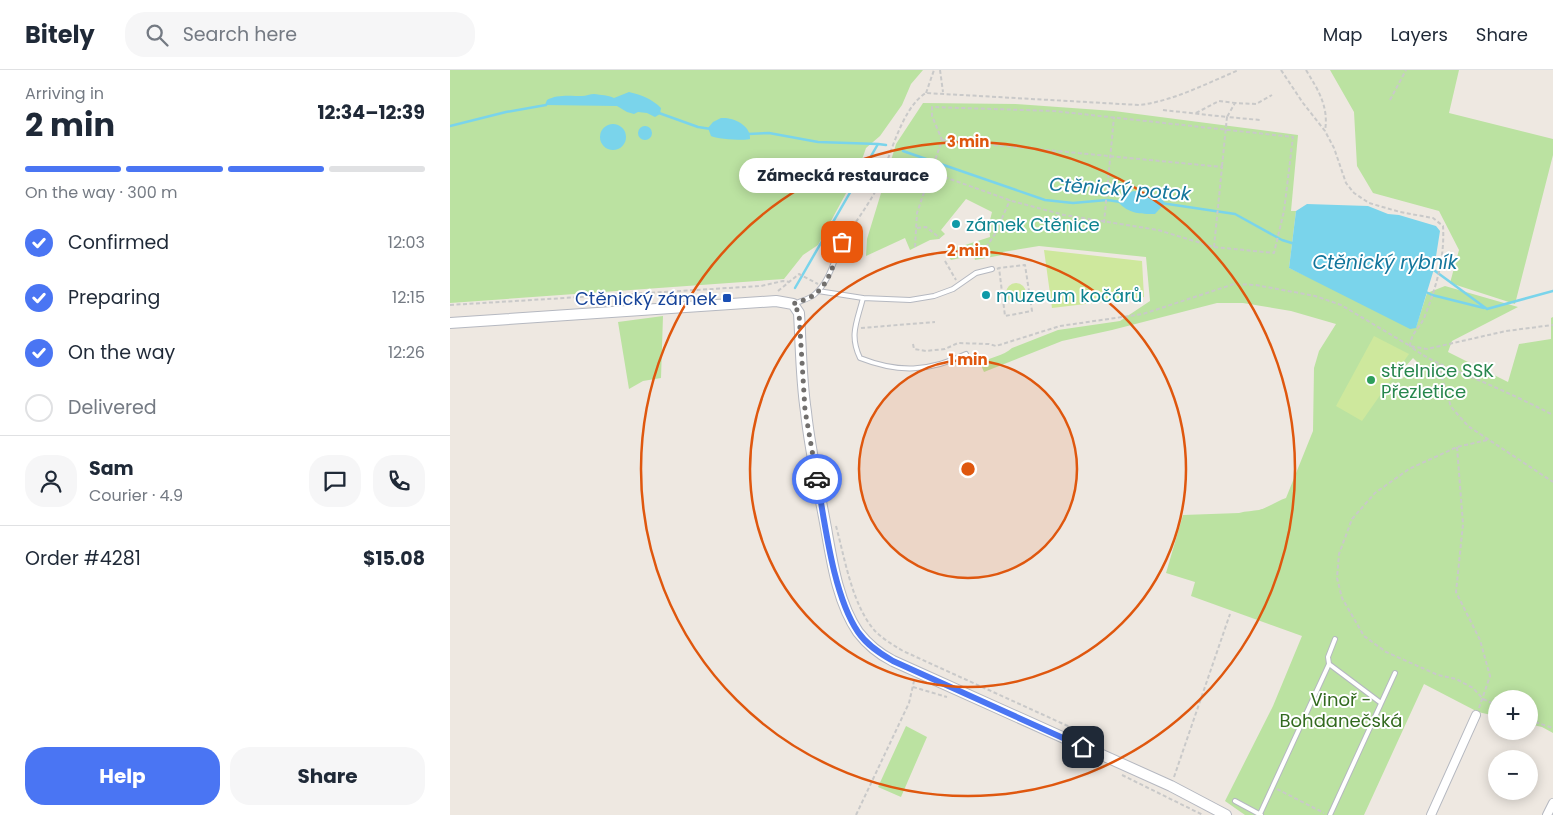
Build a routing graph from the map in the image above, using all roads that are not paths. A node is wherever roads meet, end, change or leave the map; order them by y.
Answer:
1 (842, 242) road end
2 (992, 269) road end
3 (818, 291) junction
4 (863, 298) junction
5 (793, 304) junction
6 (450, 323) edge
7 (966, 354) dead end
8 (1335, 639) dead end
9 (1329, 664) junction
10 (1395, 673) dead end
11 (1381, 703) junction
12 (1476, 715) road end
13 (1235, 801) dead end
14 (1553, 803) edge
15 (1221, 814) edge
16 (1261, 815) edge
17 (1329, 815) edge
18 (1431, 815) edge
19 (1547, 815) edge

1 - 3 lane
2 - 4 lane
3 - 4 lane
3 - 5 lane
4 - 7 lane
5 - 6 street
5 - 15 street
8 - 9 lane
9 - 11 lane
9 - 16 lane
10 - 11 lane
11 - 17 lane
12 - 18 street
13 - 16 lane
14 - 19 street

